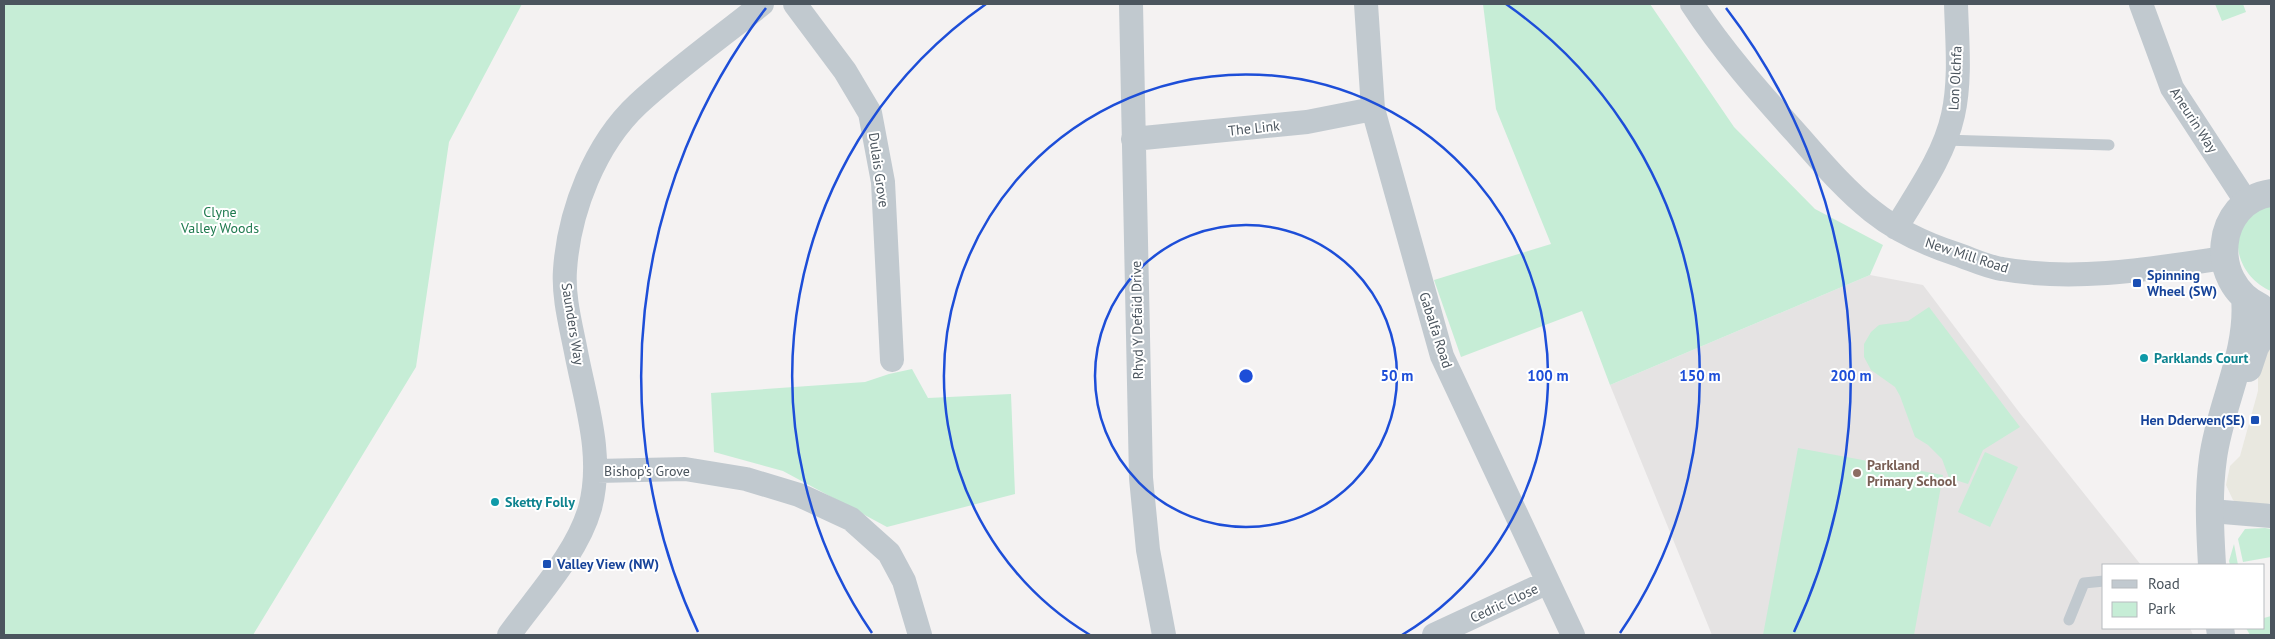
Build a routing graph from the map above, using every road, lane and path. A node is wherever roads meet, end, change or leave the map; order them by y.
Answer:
1 (762, 4) edge
2 (795, 4) edge
3 (1131, 4) edge
4 (1366, 4) edge
5 (1692, 4) edge
6 (1956, 4) edge
7 (2141, 4) edge
8 (1373, 109) junction
9 (1133, 139) junction
10 (1944, 140) junction
11 (2109, 145) dead end
12 (2259, 198) edge
13 (1896, 228) junction
14 (2224, 258) junction
15 (2245, 298) junction
16 (2271, 309) edge
17 (2271, 321) edge
18 (892, 360) dead end
19 (597, 471) junction
20 (2211, 510) junction
21 (2271, 516) edge
22 (2212, 564) edge
23 (2102, 581) edge
24 (1548, 582) junction
25 (2069, 620) dead end
26 (509, 635) edge
27 (920, 635) edge
28 (1164, 635) edge
29 (1434, 635) edge
30 (1573, 635) edge

1 - 19 street, Saunders Way
2 - 18 street, Dulais Grove
3 - 9 street, Rhyd Y Defaid Drive
4 - 8 street, Gabalfa Road
5 - 13 street, New Mill Road
6 - 10 street, Lon Olchfa
7 - 12 street, Aneurin Way
8 - 9 street, The Link
8 - 24 street, Gabalfa Road
9 - 28 street, Rhyd Y Defaid Drive
10 - 11 lane
10 - 13 street, Lon Olchfa
12 - 14 street
13 - 14 street, New Mill Road
14 - 15 street
15 - 16 street
15 - 20 street
17 - 20 street
19 - 26 street, Saunders Way
19 - 27 street, Bishop's Grove
20 - 21 street
20 - 22 street
23 - 25 lane
24 - 29 street, Cedric Close
24 - 30 street, Gabalfa Road

